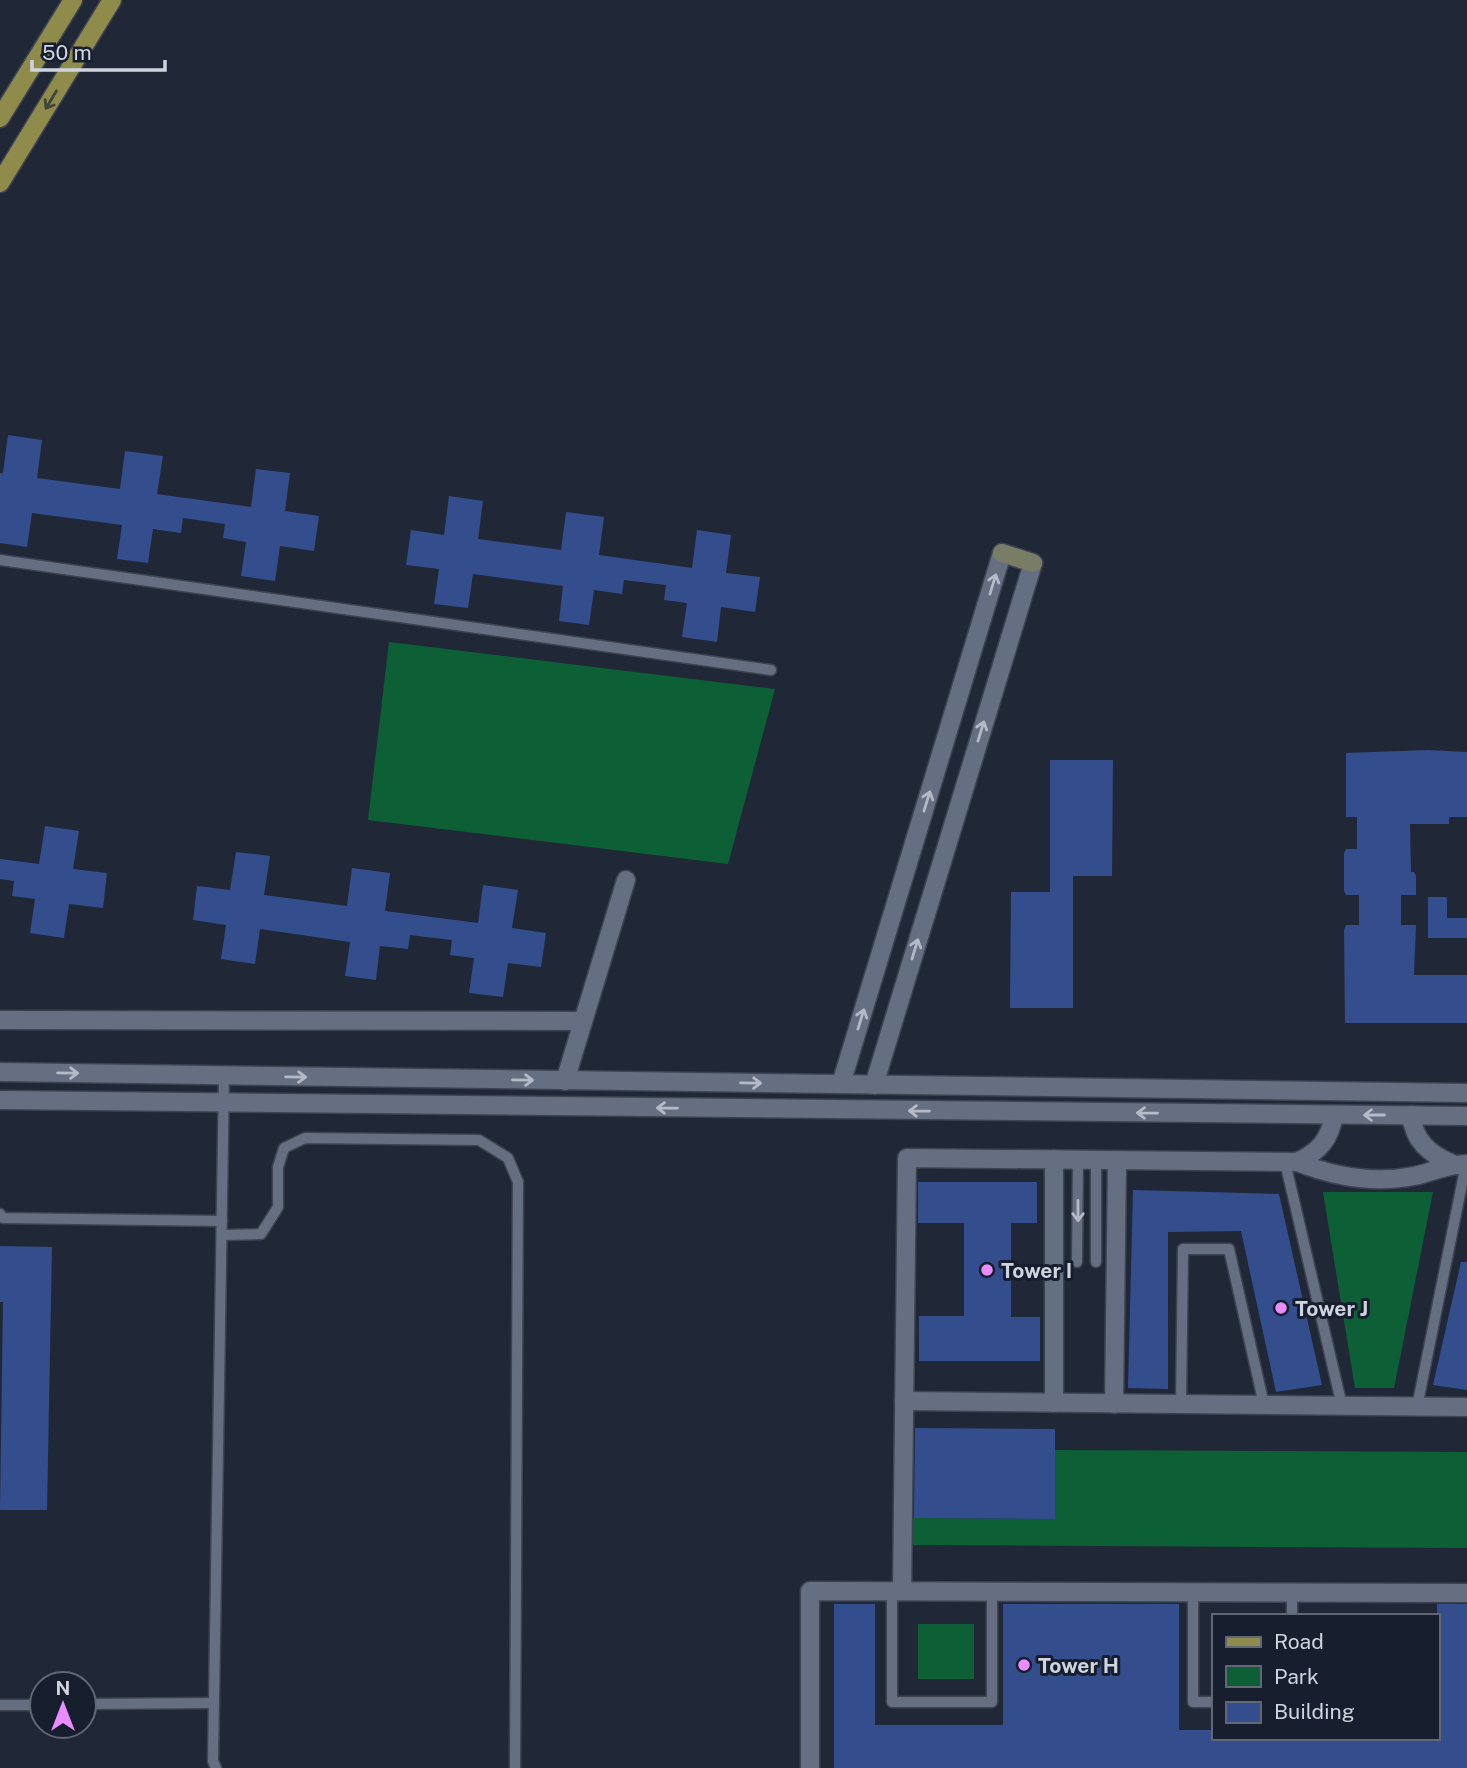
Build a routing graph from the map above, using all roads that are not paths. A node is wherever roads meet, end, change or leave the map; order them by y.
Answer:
1 (73, 0) edge
2 (112, 0) edge
3 (0, 118) edge
4 (0, 183) edge
5 (1002, 553) joint
6 (0, 560) edge
7 (1032, 562) joint
8 (771, 670) dead end
9 (626, 880) dead end
10 (0, 1020) edge
11 (583, 1021) junction
12 (0, 1073) edge
13 (224, 1076) junction
14 (565, 1081) junction
15 (841, 1084) junction
16 (874, 1085) junction
17 (1467, 1093) edge
18 (0, 1100) edge
19 (224, 1103) junction
20 (1334, 1115) junction
21 (1411, 1115) junction
22 (1467, 1116) edge
23 (1054, 1159) junction
24 (1087, 1160) junction
25 (1117, 1161) junction
26 (1291, 1162) junction
27 (1462, 1164) edge
28 (0, 1214) edge
29 (222, 1221) junction
30 (222, 1235) junction
31 (1077, 1262) dead end
32 (1096, 1262) dead end
33 (904, 1401) junction
34 (1054, 1403) junction
35 (1114, 1404) junction
36 (1181, 1404) junction
37 (1264, 1405) junction
38 (1342, 1406) junction
39 (1417, 1407) junction
40 (1467, 1407) edge
41 (897, 1591) junction
42 (992, 1592) junction
43 (1193, 1592) junction
44 (1292, 1592) junction
45 (1467, 1592) edge
46 (1292, 1614) edge
47 (1212, 1702) edge
48 (214, 1703) junction
49 (28, 1704) edge
50 (98, 1704) edge
51 (0, 1705) edge
52 (216, 1768) edge
53 (515, 1768) edge
54 (810, 1768) edge

1 - 3 main road
2 -> 4 main road
5 - 7 main road
15 -> 5 street
6 - 8 lane
16 -> 7 street
9 - 11 street
10 - 11 street
11 - 14 street
12 -> 13 street
13 -> 14 street
13 - 19 lane
14 -> 15 street
15 - 16 street
16 - 17 street
18 - 19 street
20 -> 19 street
19 - 29 lane
21 -> 20 street
20 - 26 street
21 - 22 street
21 - 27 street
23 - 24 street
23 - 33 street
23 - 34 street
24 - 25 street
24 -> 31 lane
24 - 32 lane
25 - 26 street
25 - 35 street
26 - 27 street
26 - 38 lane
27 - 39 lane
28 - 29 lane
29 - 30 lane
30 - 48 lane
30 - 53 lane
33 - 34 street
33 - 41 street
34 - 35 street
35 - 36 street
36 - 37 street
36 - 37 lane
37 - 38 street
38 - 39 street
39 - 40 street
41 - 42 street
41 - 42 lane
41 - 54 street
42 - 43 street
43 - 44 street
43 - 47 lane
44 - 45 street
44 - 46 lane
48 - 50 lane
48 - 52 lane
49 - 51 lane

